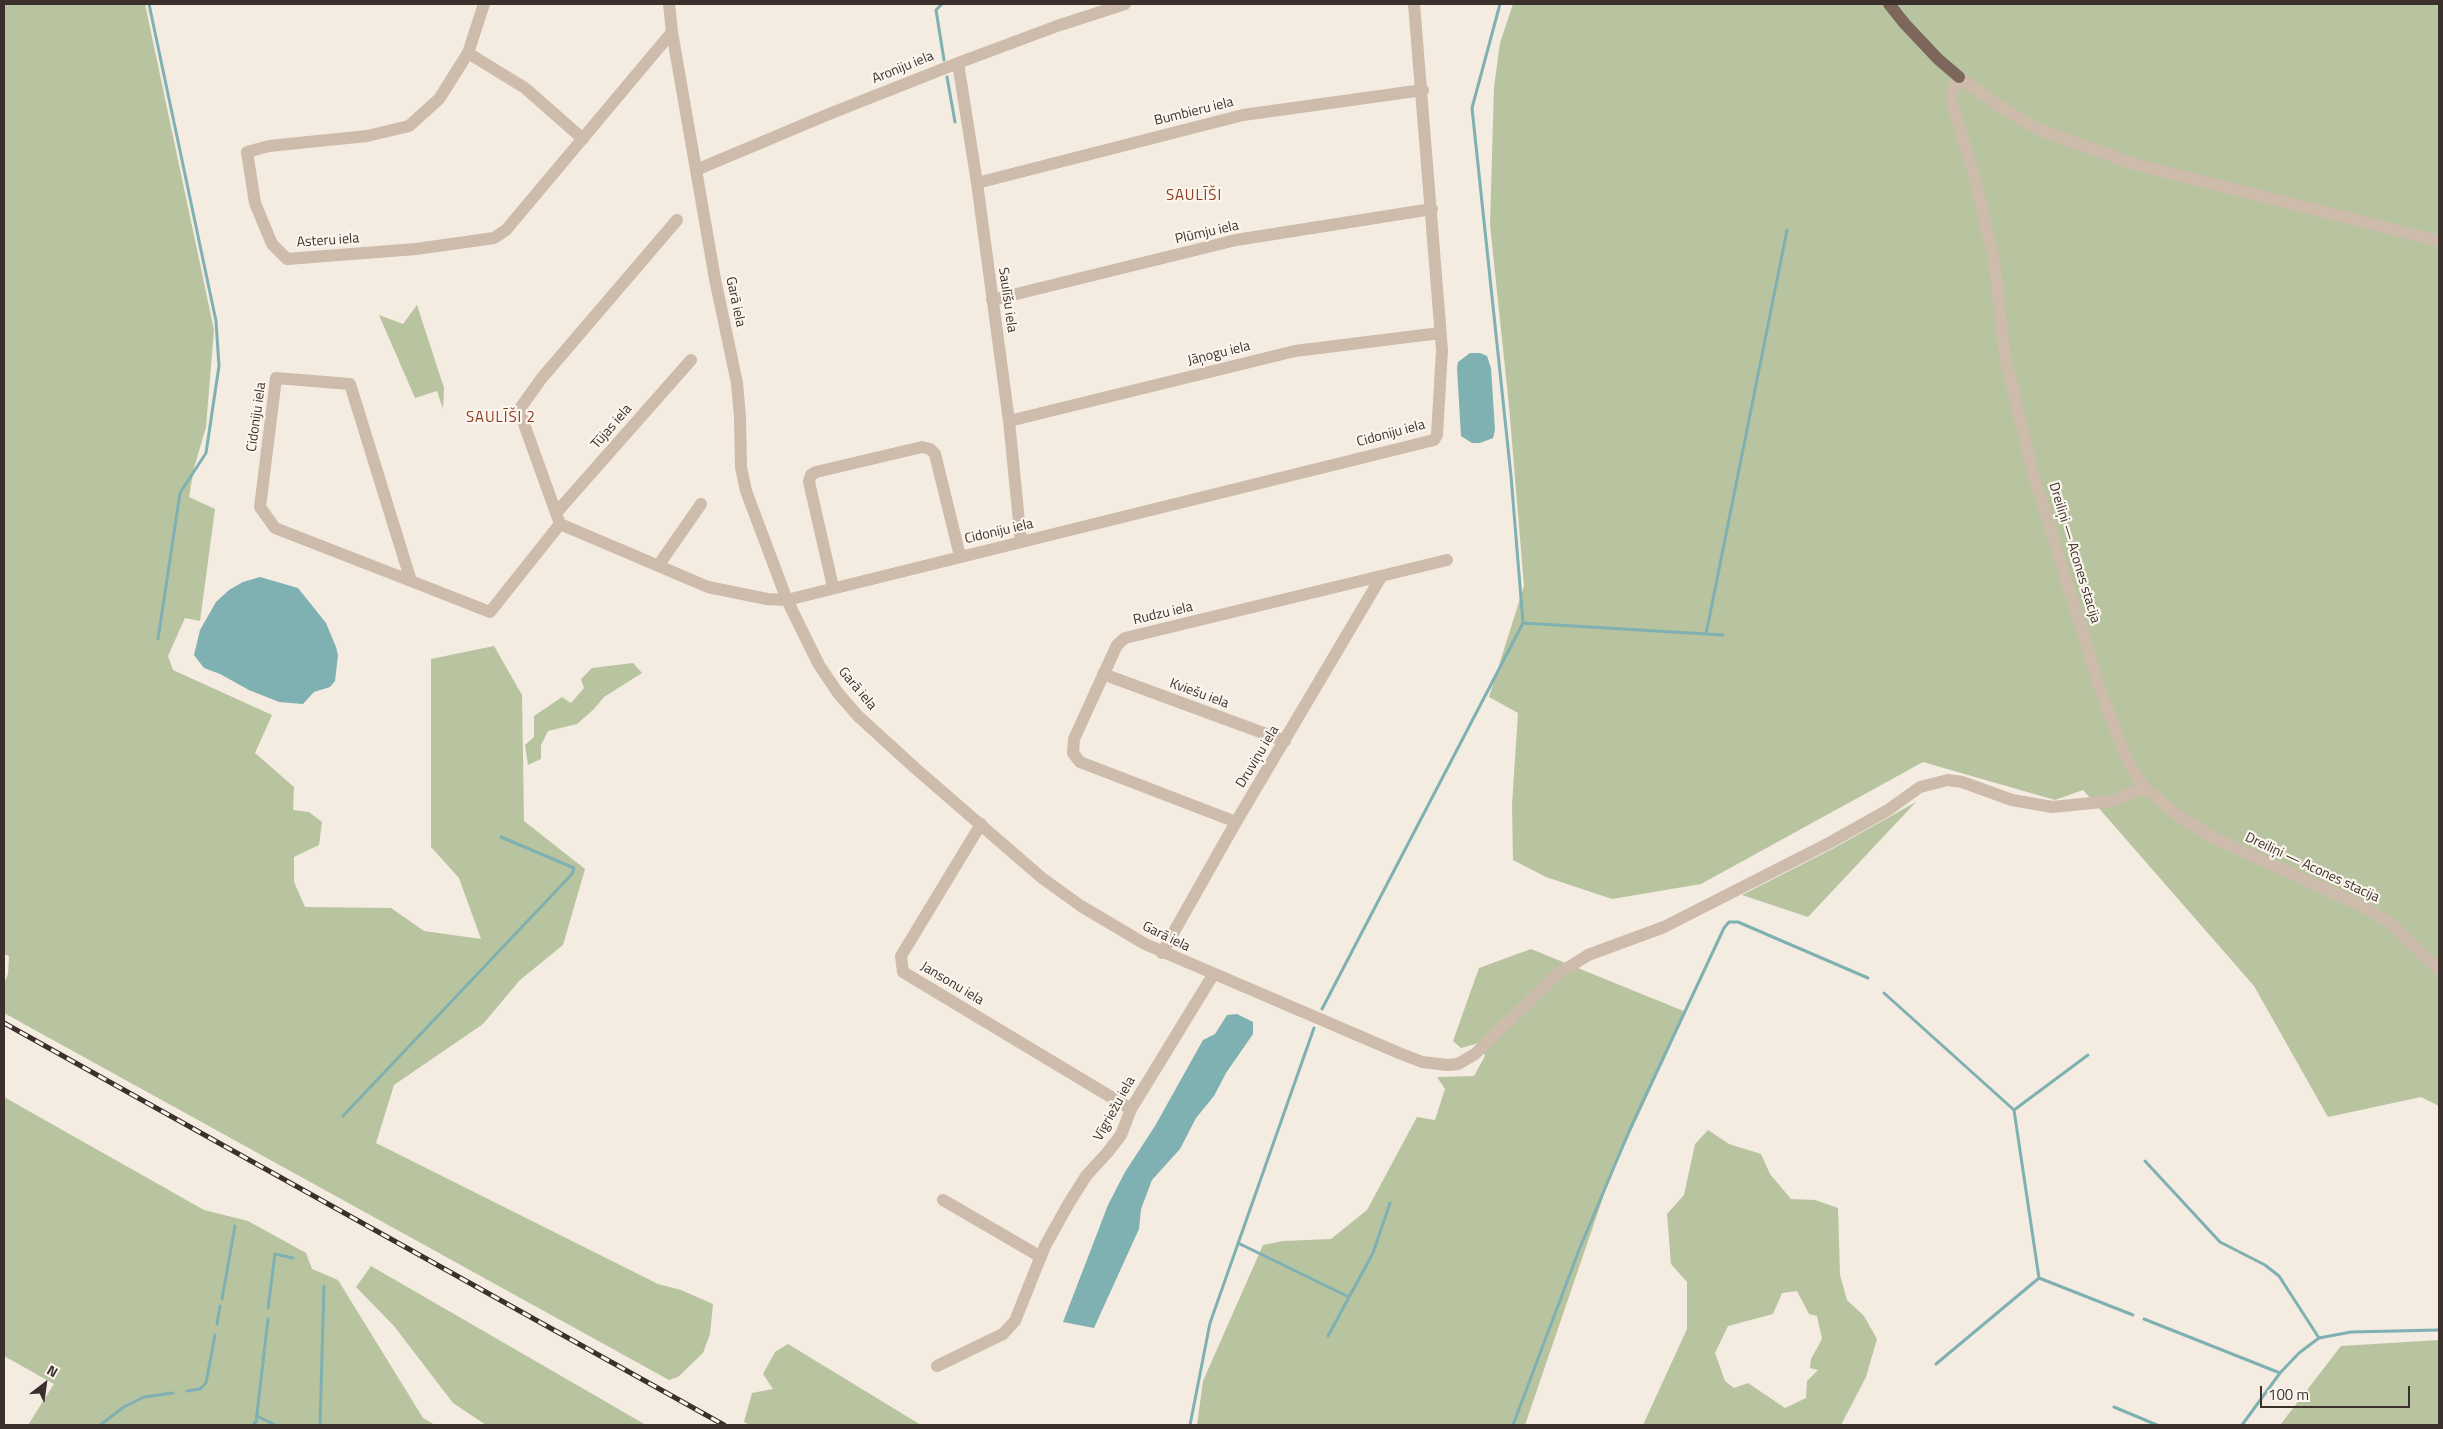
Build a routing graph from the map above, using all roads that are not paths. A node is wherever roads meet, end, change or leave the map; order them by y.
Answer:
1 (484, 4) edge
2 (669, 4) edge
3 (1125, 4) edge
4 (1414, 4) edge
5 (1889, 4) edge
6 (672, 32) junction
7 (468, 53) junction
8 (958, 63) junction
9 (1959, 77) junction
10 (1423, 90) junction
11 (583, 139) junction
12 (696, 170) junction
13 (977, 183) junction
14 (1432, 209) junction
15 (677, 220) dead end
16 (2439, 241) edge
17 (992, 300) junction
18 (1440, 333) junction
19 (691, 360) dead end
20 (1009, 421) junction
21 (701, 504) dead end
22 (558, 519) junction
23 (1021, 542) junction
24 (960, 556) junction
25 (1448, 560) dead end
26 (658, 566) junction
27 (1380, 577) junction
28 (410, 581) junction
29 (833, 587) junction
30 (787, 600) junction
31 (1103, 674) junction
32 (1285, 741) junction
33 (2144, 787) junction
34 (1236, 822) junction
35 (981, 824) junction
36 (1162, 953) junction
37 (2439, 970) edge
38 (1213, 975) junction
39 (1131, 1109) junction
40 (943, 1200) dead end
41 (1041, 1257) junction
42 (936, 1366) dead end

1 - 7 street, Asteru iela
2 - 6 street, Garā iela
3 - 8 street, Aroniju iela
4 - 10 street, Cidoniju iela
5 - 9 main road
6 - 11 street, Asteru iela
6 - 12 street, Garā iela
7 - 11 street
7 - 11 street, Asteru iela
8 - 12 street, Aroniju iela
8 - 13 street, Saulīšu iela
9 - 16 street
9 - 33 street, Dreiliņi — Acones stacija
10 - 13 street, Bumbieru iela
10 - 14 street, Cidoniju iela
12 - 30 street, Garā iela
13 - 17 street, Saulīšu iela
14 - 17 street, Plūmju iela
14 - 18 street, Cidoniju iela
15 - 22 street
17 - 20 street, Saulīšu iela
18 - 20 street, Jāņogu iela
18 - 23 street, Cidoniju iela
19 - 22 street, Tūjas iela
20 - 23 street, Saulīšu iela
21 - 26 street
22 - 26 street, Cidoniju iela
22 - 28 street, Cidoniju iela
23 - 24 street, Cidoniju iela
24 - 29 street, Cidoniju iela
24 - 29 street, Cidoniju iela
25 - 27 street, Rudzu iela
26 - 30 street, Cidoniju iela
27 - 31 street, Rudzu iela
27 - 32 street, Druviņu iela
28 - 28 street, Cidoniju iela
29 - 30 street, Cidoniju iela
30 - 35 street, Garā iela
31 - 32 street, Kviešu iela
31 - 34 street, Rudzu iela
32 - 34 street, Druviņu iela
33 - 37 street, Dreiliņi — Acones stacija
33 - 38 street, Garā iela
34 - 36 street, Druviņu iela
35 - 36 street, Garā iela
35 - 39 street, Jansonu iela
36 - 38 street, Garā iela
38 - 39 street, Vīgriežu iela
39 - 41 street, Vīgriežu iela
40 - 41 street
41 - 42 street, Vīgriežu iela

